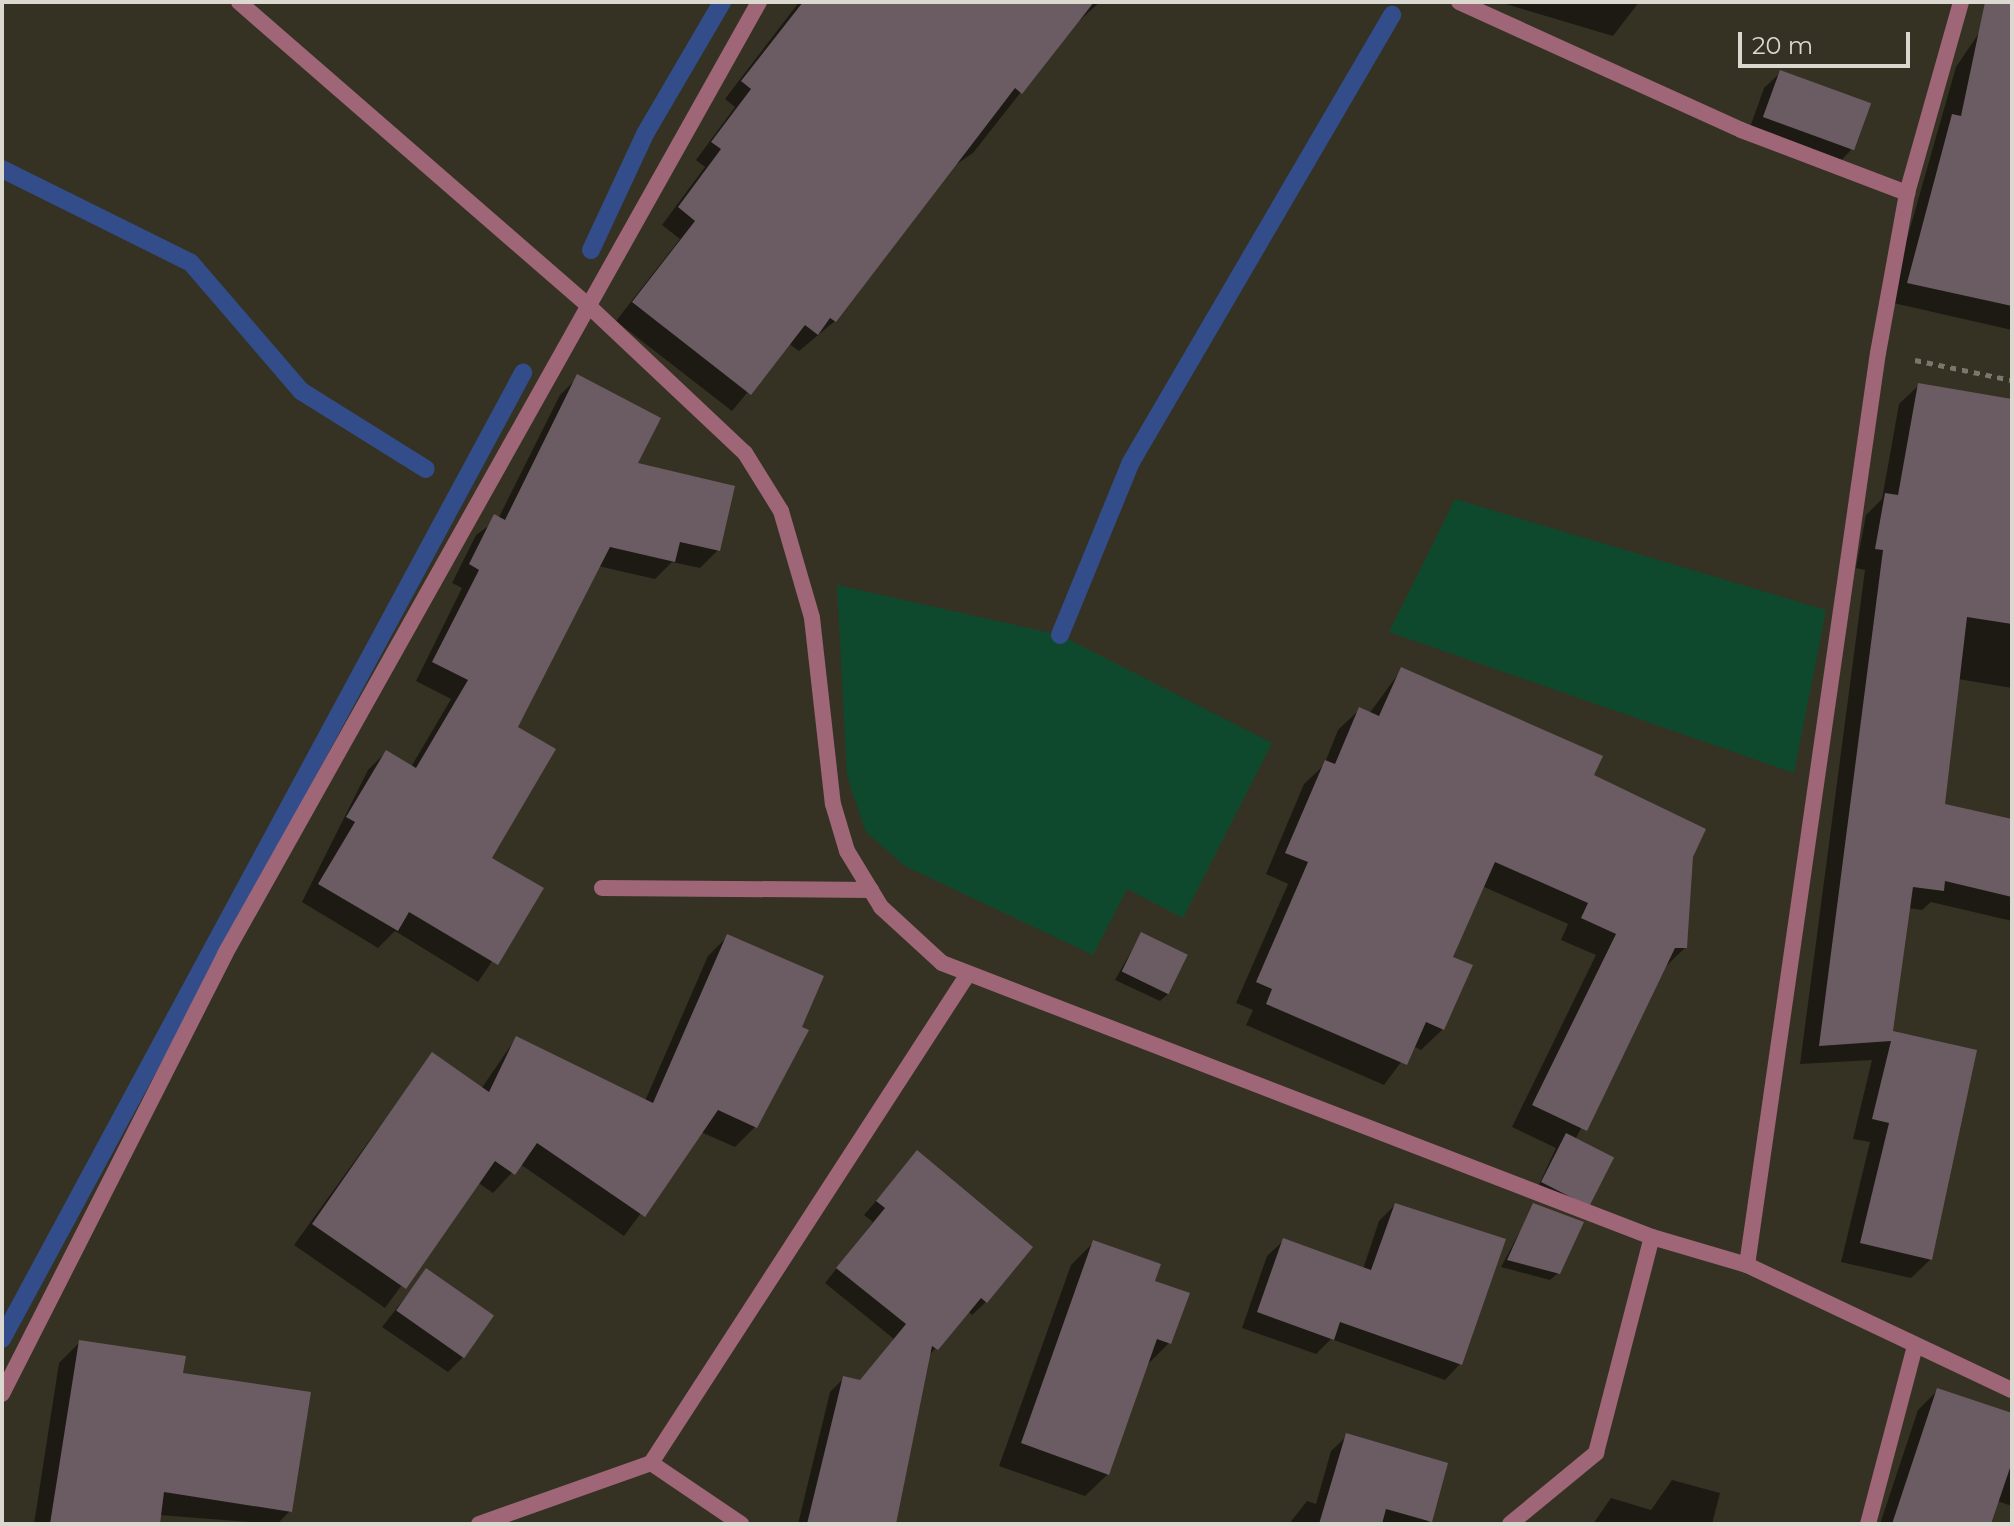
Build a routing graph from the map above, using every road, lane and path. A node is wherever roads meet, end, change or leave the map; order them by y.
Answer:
1 (239, 2) edge
2 (759, 2) edge
3 (1459, 2) edge
4 (1961, 2) edge
5 (1907, 193) junction
6 (592, 309) junction
7 (1878, 353) junction
8 (2012, 380) edge
9 (602, 888) dead end
10 (871, 890) junction
11 (968, 974) junction
12 (1652, 1237) junction
13 (1747, 1265) junction
14 (1915, 1346) junction
15 (2012, 1390) edge
16 (2, 1394) edge
17 (651, 1463) junction
18 (479, 1524) edge
19 (741, 1524) edge
20 (1510, 1524) edge
21 (1868, 1524) edge

1 - 6 street
2 - 6 street
3 - 5 street
4 - 5 street
5 - 7 street
6 - 10 street
6 - 16 street
7 - 8 path
7 - 13 street
9 - 10 street
10 - 11 street
11 - 12 street
11 - 17 street
12 - 13 street
12 - 20 street
13 - 14 street
14 - 15 street
14 - 21 street
17 - 18 street
17 - 19 street

